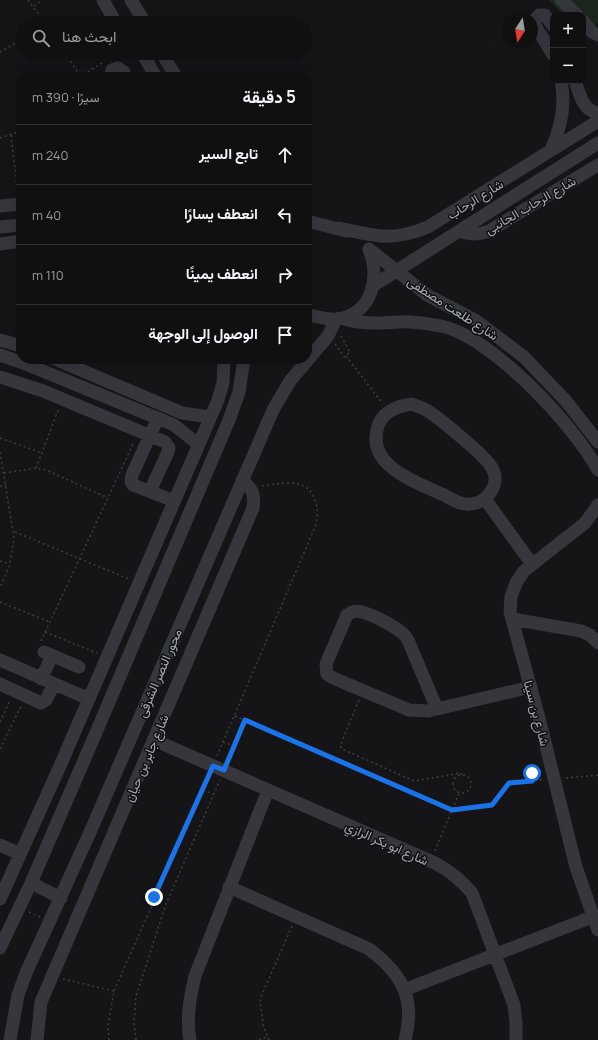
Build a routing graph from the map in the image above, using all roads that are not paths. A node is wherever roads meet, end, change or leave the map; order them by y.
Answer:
1 (103, 0) edge
2 (112, 0) edge
3 (131, 0) edge
4 (565, 1) edge
5 (575, 12) edge
6 (112, 16) edge
7 (121, 16) edge
8 (141, 16) edge
9 (550, 23) edge
10 (586, 25) edge
11 (598, 35) edge
12 (550, 50) edge
13 (139, 60) edge
14 (146, 60) edge
15 (166, 60) edge
16 (111, 72) edge
17 (124, 72) edge
18 (152, 72) edge
19 (153, 72) edge
20 (173, 72) edge
21 (561, 84) edge
22 (576, 84) edge
23 (598, 113) edge
24 (598, 121) edge
25 (598, 143) edge
26 (552, 150) junction
27 (598, 165) edge
28 (16, 204) edge
29 (0, 206) edge
30 (463, 207) junction
31 (312, 222) edge
32 (473, 222) junction
33 (16, 225) edge
34 (0, 227) edge
35 (339, 228) junction
36 (459, 231) junction
37 (16, 242) edge
38 (0, 244) edge
39 (369, 249) junction
40 (398, 271) junction
41 (374, 285) junction
42 (312, 317) edge
43 (335, 325) junction
44 (0, 340) edge
45 (16, 345) edge
46 (312, 354) edge
47 (0, 355) edge
48 (16, 361) edge
49 (26, 364) edge
50 (67, 364) edge
51 (224, 364) edge
52 (243, 364) edge
53 (304, 364) edge
54 (0, 377) edge
55 (74, 383) junction
56 (64, 400) junction
57 (210, 417) junction
58 (158, 418) junction
59 (144, 434) junction
60 (598, 442) edge
61 (198, 444) junction
62 (598, 470) edge
63 (246, 484) junction
64 (150, 491) junction
65 (485, 499) junction
66 (174, 501) junction
67 (598, 505) edge
68 (598, 522) edge
69 (584, 523) junction
70 (532, 564) junction
71 (166, 571) junction
72 (138, 584) junction
73 (512, 619) junction
74 (598, 642) edge
75 (0, 660) edge
76 (79, 667) dead end
77 (41, 678) junction
78 (0, 684) edge
79 (54, 684) junction
80 (531, 687) junction
81 (88, 699) junction
82 (437, 709) junction
83 (154, 740) junction
84 (60, 766) junction
85 (268, 790) junction
86 (68, 797) junction
87 (91, 830) junction
88 (111, 839) junction
89 (0, 845) edge
90 (20, 854) junction
91 (31, 883) junction
92 (229, 887) junction
93 (61, 898) junction
94 (0, 899) edge
95 (592, 917) junction
96 (598, 930) edge
97 (0, 948) edge
98 (495, 955) junction
99 (404, 990) junction
100 (10, 1040) edge
101 (37, 1040) edge
102 (190, 1040) edge
103 (405, 1040) edge
104 (516, 1040) edge

1 - 6 street
2 - 7 street
3 - 8 street
4 - 5 street
9 - 12 street
10 - 11 street
13 - 18 street
14 - 19 street
15 - 20 street
16 - 17 street
21 - 26 street
22 - 23 street
24 - 26 street, شارع الرحاب
25 - 32 street, شارع الرحاب
26 - 30 street, شارع الرحاب
27 - 36 street, شارع الرحاب الجانبى
28 - 29 street
30 - 32 street
30 - 35 street, شارع الرحاب
31 - 35 street
32 - 36 street, شارع الرحاب
33 - 34 street
35 - 39 street, شارع طلعت مصطفى
36 - 40 street, شارع الرحاب
37 - 38 street
39 - 40 street, شارع طلعت مصطفى
39 - 41 street
40 - 41 street, شارع الرحاب
40 - 60 street, شارع طلعت مصطفى
41 - 43 street
42 - 43 street, شارع طلعت مصطفى
43 - 46 street, محور النصر الشرقى
43 - 62 street, شارع طلعت مصطفى
44 - 45 street
47 - 48 street
49 - 55 street
50 - 57 street
51 - 57 street
52 - 71 street
53 - 63 street, محور النصر الشرقى
54 - 56 street
55 - 56 street
55 - 58 street
56 - 59 street
57 - 61 street
58 - 59 street
58 - 61 street
59 - 64 street
59 - 64 street
61 - 66 street
63 - 83 street, شارع جابر بن حيان
63 - 87 street, محور النصر الشرقى
64 - 66 street
65 - 65 street
65 - 70 street
66 - 72 street
67 - 69 street, شارع بن سينا
68 - 69 street
69 - 70 street, شارع بن سينا
70 - 73 street, شارع بن سينا
71 - 72 street
71 - 86 street
72 - 81 street
73 - 74 street
73 - 80 street, شارع بن سينا
75 - 77 street
76 - 77 street
77 - 79 street
78 - 79 street
79 - 81 street
80 - 82 street
80 - 95 street, شارع بن سينا
81 - 84 street
82 - 82 street
83 - 85 street, شارع ابو بكر الرازي
83 - 88 street, شارع جابر بن حيان
84 - 86 street
84 - 90 street
85 - 92 street
85 - 98 street, شارع ابو بكر الرازي
86 - 91 street
87 - 88 street
87 - 93 street, محور النصر الشرقى
88 - 101 street, شارع جابر بن حيان
89 - 90 street
90 - 94 street
91 - 93 street
91 - 97 street
92 - 99 street
92 - 102 street
93 - 100 street, محور النصر الشرقى
95 - 96 street, شارع بن سينا
95 - 98 street
98 - 99 street
98 - 104 street, شارع ابو بكر الرازي
99 - 103 street

